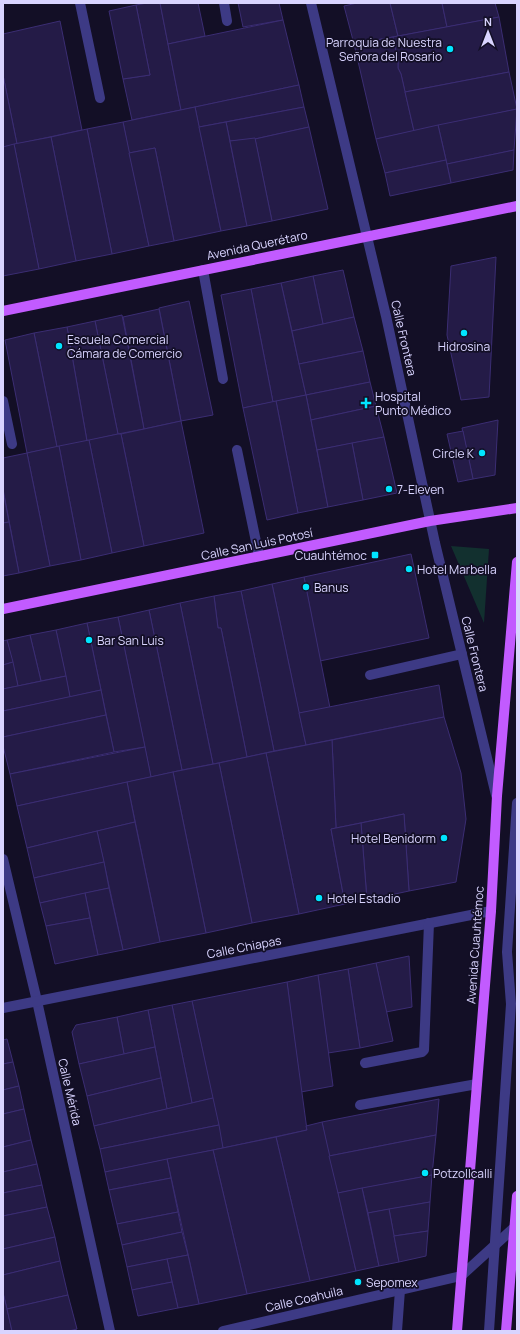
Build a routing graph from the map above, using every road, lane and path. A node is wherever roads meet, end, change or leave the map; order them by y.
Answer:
1 (80, 3) edge
2 (224, 3) edge
3 (311, 3) edge
4 (228, 21) dead end
5 (100, 98) dead end
6 (517, 206) edge
7 (367, 236) junction
8 (203, 270) junction
9 (3, 311) edge
10 (223, 379) dead end
11 (3, 401) edge
12 (12, 444) dead end
13 (237, 450) dead end
14 (517, 508) edge
15 (430, 522) junction
16 (259, 556) junction
17 (517, 562) edge
18 (3, 609) edge
19 (462, 654) junction
20 (370, 675) dead end
21 (497, 796) junction
22 (517, 803) edge
23 (3, 859) edge
24 (491, 911) junction
25 (429, 924) junction
26 (517, 986) edge
27 (37, 1001) junction
28 (511, 1004) junction
29 (3, 1008) edge
30 (365, 1063) dead end
31 (477, 1084) junction
32 (360, 1105) dead end
33 (517, 1196) edge
34 (516, 1225) edge
35 (496, 1242) junction
36 (461, 1276) junction
37 (400, 1290) junction
38 (110, 1331) edge
39 (223, 1331) edge
40 (397, 1331) edge
41 (457, 1331) edge
42 (489, 1331) edge
43 (506, 1331) edge

1 - 5 street
2 - 4 street
3 - 7 street, Calle Frontera
6 - 7 main road, Avenida Querétaro
7 - 8 main road, Avenida Querétaro
7 - 15 street, Calle Frontera
8 - 9 main road, Avenida Querétaro
8 - 10 street
11 - 12 street
13 - 16 street
14 - 15 main road, Calle San Luis Potosí
15 - 16 main road, Calle San Luis Potosí
15 - 19 street, Calle Frontera
16 - 18 main road, Calle San Luis Potosí
17 - 21 main road, Avenida Cuauhtémoc
19 - 20 street
19 - 21 street, Calle Frontera
21 - 24 main road, Avenida Cuauhtémoc
22 - 28 street
23 - 27 street, Calle Mérida
24 - 25 street, Calle Chiapas
24 - 31 main road, Avenida Cuauhtémoc
25 - 27 street, Calle Chiapas
25 - 30 street
26 - 28 street
27 - 29 street, Calle Chiapas
27 - 38 street, Calle Mérida
28 - 35 street
31 - 32 street
31 - 36 main road, Avenida Cuauhtémoc
33 - 34 main road
34 - 35 street
34 - 43 main road
35 - 36 street
35 - 42 street
36 - 37 street, Calle Coahuila
36 - 41 main road, Avenida Cuauhtémoc
37 - 39 street, Calle Coahuila
37 - 40 street

